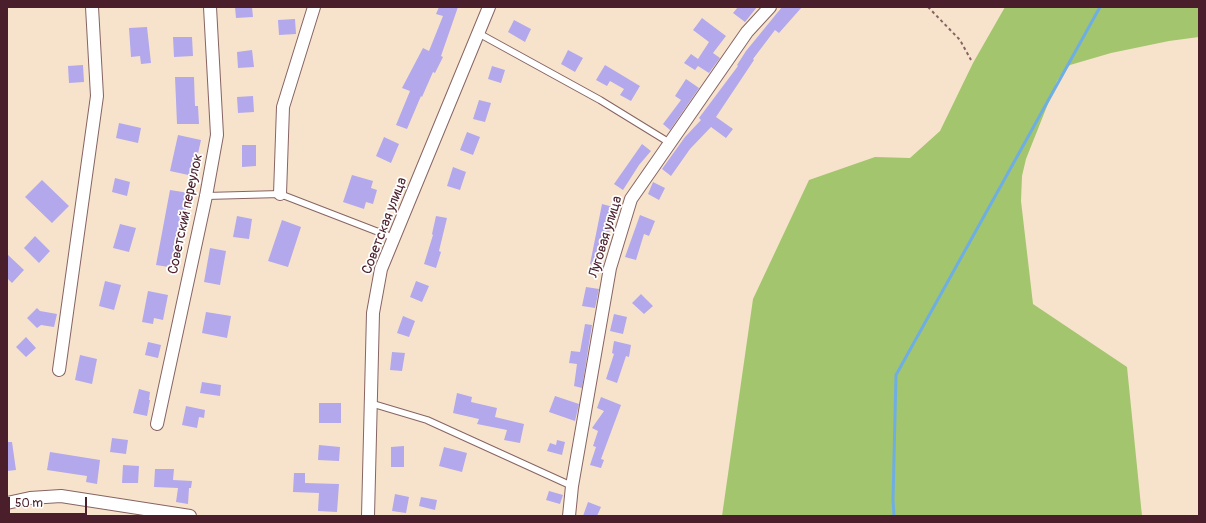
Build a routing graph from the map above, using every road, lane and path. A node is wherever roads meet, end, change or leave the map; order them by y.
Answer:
1 (92, 7) edge
2 (210, 7) edge
3 (314, 7) edge
4 (489, 7) edge
5 (770, 7) edge
6 (928, 7) edge
7 (478, 33) junction
8 (972, 60) dead end
9 (670, 143) junction
10 (280, 194) junction
11 (206, 196) junction
12 (394, 238) junction
13 (59, 370) dead end
14 (370, 403) junction
15 (157, 424) dead end
16 (572, 486) junction
17 (7, 503) edge
18 (190, 516) edge
19 (368, 516) edge
20 (569, 516) edge

1 - 13 street
2 - 11 street, Советский переулок
3 - 10 street
4 - 7 street, Советская улица
5 - 9 street, Луговая улица
6 - 8 path
7 - 9 lane
7 - 12 street, Советская улица
9 - 16 street, Луговая улица
10 - 11 lane
10 - 12 lane
11 - 15 street, Советский переулок
12 - 14 street, Советская улица
14 - 16 lane
14 - 19 street, Советская улица
16 - 20 street, Луговая улица
17 - 18 street

